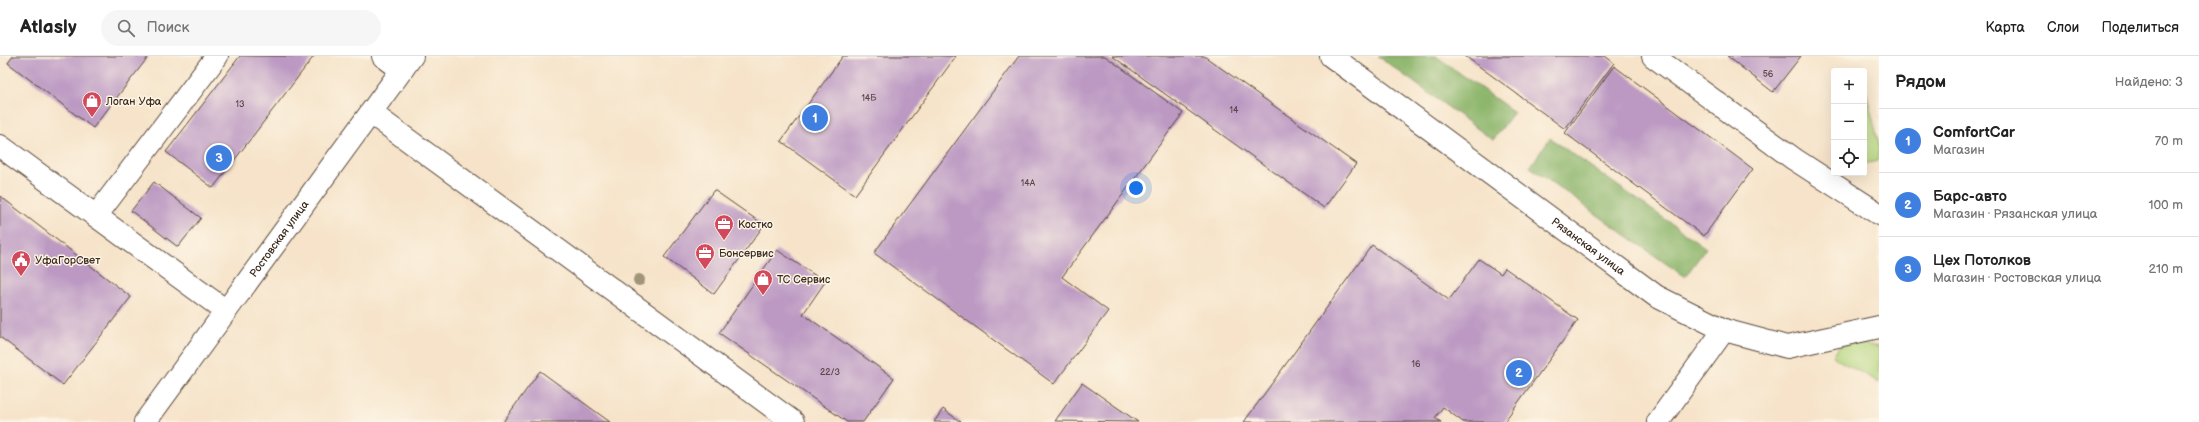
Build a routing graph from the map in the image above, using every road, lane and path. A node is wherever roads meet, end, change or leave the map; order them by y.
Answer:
1 (217, 56) edge
2 (383, 56) edge
3 (1332, 56) edge
4 (1653, 56) edge
5 (407, 63) edge
6 (371, 113) junction
7 (0, 146) edge
8 (1879, 214) edge
9 (96, 216) junction
10 (226, 311) junction
11 (1879, 327) edge
12 (1724, 330) junction
13 (145, 422) edge
14 (793, 422) edge
15 (1658, 422) edge

1 - 9 street
2 - 5 street
3 - 12 street, Рязанская улица
4 - 8 street
5 - 6 street, Ростовская улица
6 - 10 street, Ростовская улица
6 - 14 street
7 - 9 street
9 - 10 street
10 - 13 street, Ростовская улица
11 - 12 street, Рязанская улица
12 - 15 street

